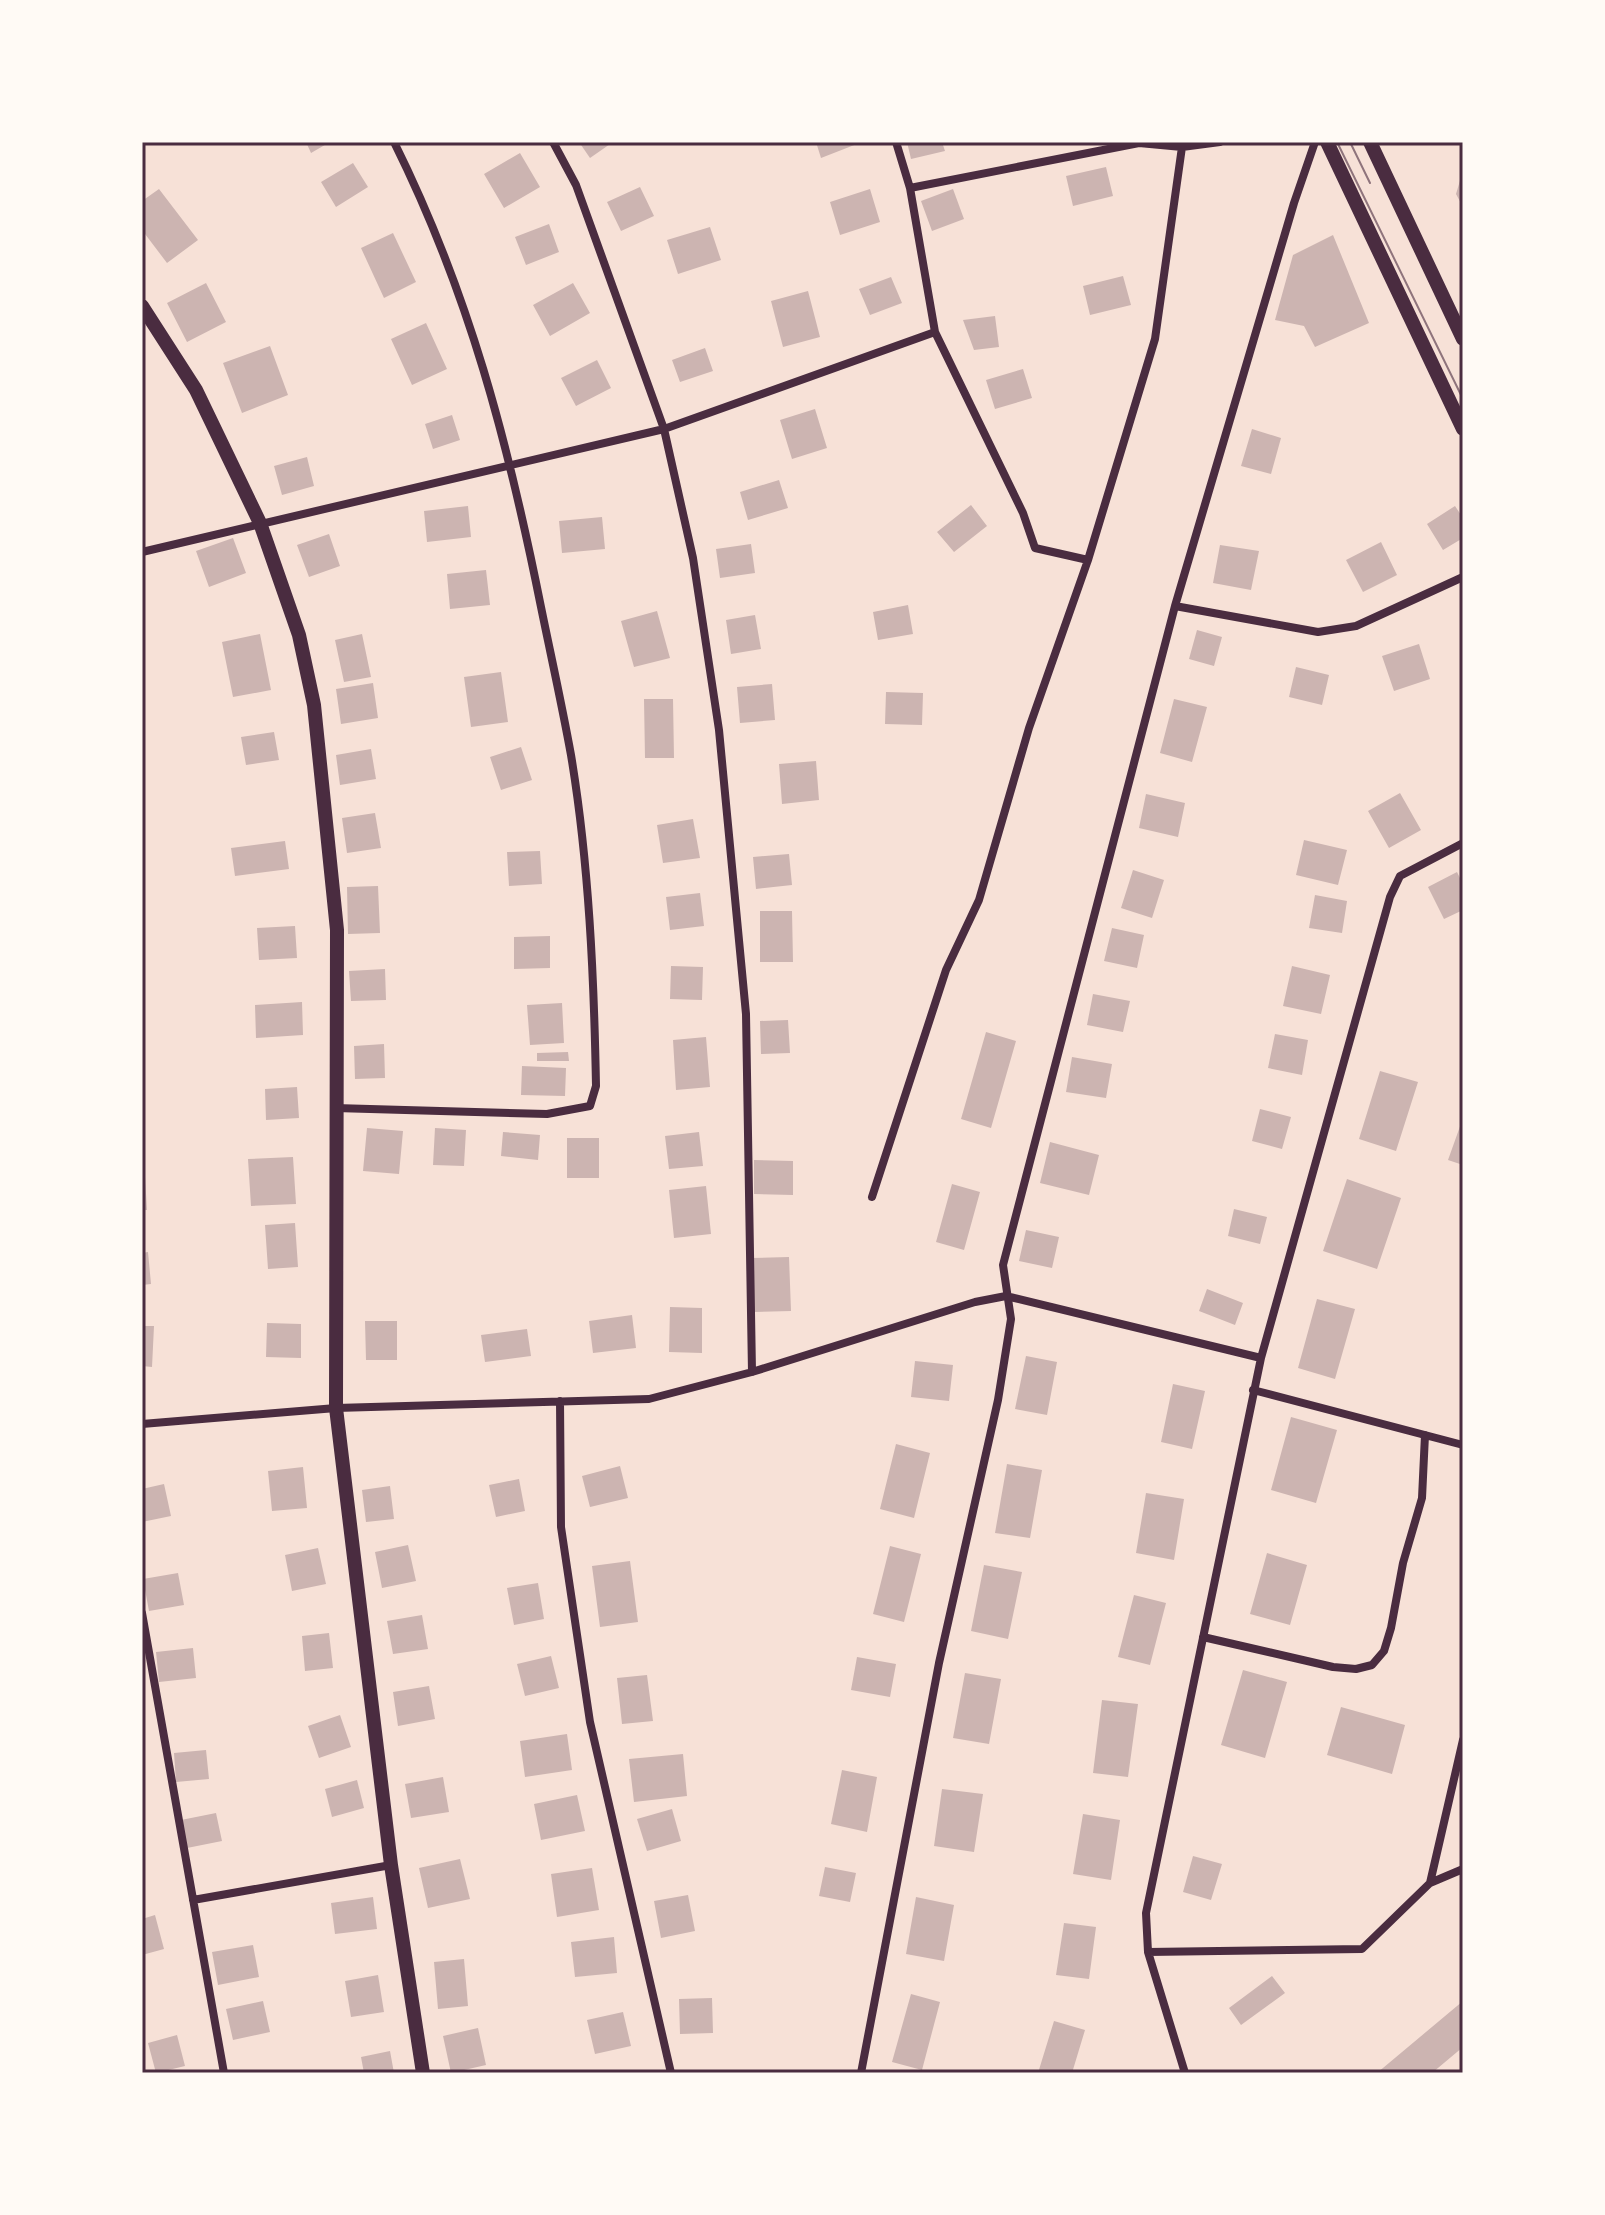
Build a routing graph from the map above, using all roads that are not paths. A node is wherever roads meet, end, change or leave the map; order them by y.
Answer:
1 (394, 142) edge
2 (553, 142) edge
3 (896, 142) edge
4 (1220, 142) edge
5 (1315, 142) edge
6 (1327, 142) edge
7 (1370, 142) edge
8 (1182, 147) junction
9 (910, 188) junction
10 (142, 306) edge
11 (935, 332) junction
12 (1463, 339) edge
13 (664, 429) junction
14 (1463, 429) edge
15 (513, 467) junction
16 (260, 523) junction
17 (142, 552) edge
18 (1088, 560) junction
19 (1463, 577) edge
20 (1175, 606) junction
21 (1463, 843) edge
22 (335, 1108) junction
23 (872, 1197) dead end
24 (1006, 1296) junction
25 (1261, 1358) junction
26 (752, 1372) junction
27 (1253, 1390) junction
28 (560, 1401) junction
29 (336, 1408) junction
30 (142, 1424) edge
31 (1425, 1435) junction
32 (1463, 1445) edge
33 (142, 1613) edge
34 (1203, 1637) junction
35 (1463, 1740) edge
36 (1461, 1756) edge
37 (391, 1865) junction
38 (1463, 1869) edge
39 (1430, 1883) junction
40 (193, 1900) junction
41 (1148, 1952) junction
42 (224, 2073) edge
43 (423, 2073) edge
44 (671, 2073) edge
45 (861, 2073) edge
46 (1185, 2073) edge

1 - 15 street
2 - 13 street
3 - 9 street
4 - 8 street
5 - 20 street
6 - 14 street
7 - 12 street
8 - 9 street
8 - 18 street
9 - 11 street
10 - 16 street
11 - 13 street
11 - 18 street
13 - 15 street
13 - 26 street
15 - 16 street
15 - 22 street
16 - 17 street
16 - 22 street
18 - 23 street
19 - 20 street
20 - 24 street
21 - 25 street
22 - 29 street
24 - 25 street
24 - 26 street
24 - 45 street
25 - 27 street
26 - 28 street
27 - 31 street
27 - 34 street
28 - 29 street
28 - 44 street
29 - 30 street
29 - 37 street
31 - 32 street
31 - 34 street
33 - 40 street
34 - 41 street
35 - 36 street
36 - 39 street
37 - 40 street
37 - 43 street
38 - 39 street
39 - 41 street
40 - 42 street
41 - 46 street

